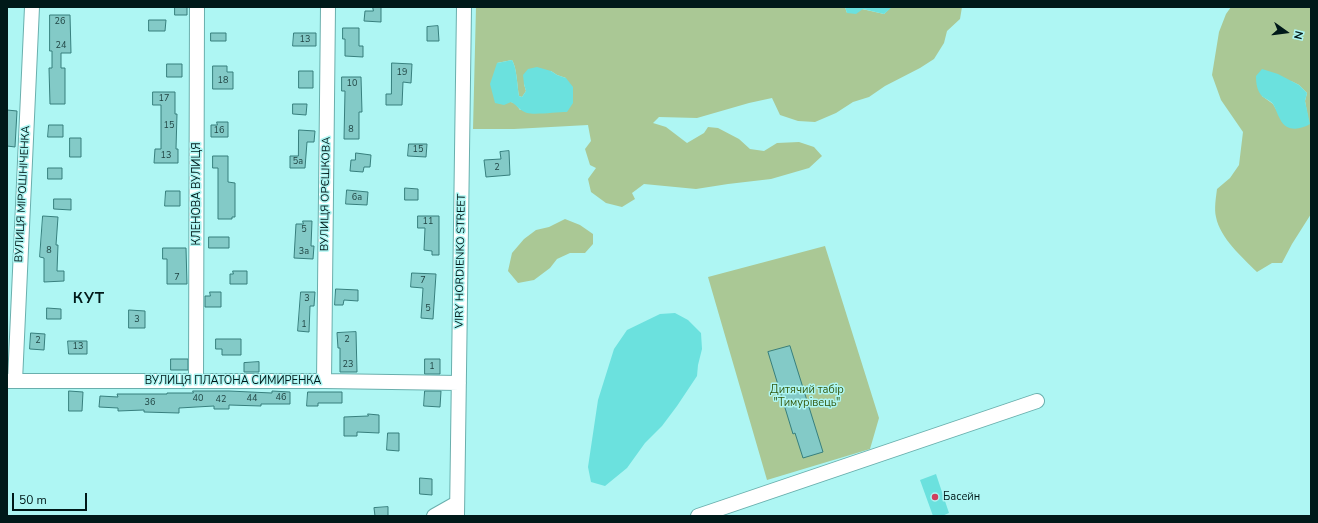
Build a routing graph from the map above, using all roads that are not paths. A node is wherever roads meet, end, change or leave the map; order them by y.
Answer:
1 (32, 7) edge
2 (197, 7) edge
3 (328, 7) edge
4 (464, 7) edge
5 (11, 381) edge
6 (196, 381) junction
7 (324, 381) junction
8 (459, 383) junction
9 (1037, 401) dead end
10 (457, 509) edge
11 (434, 516) edge
12 (698, 516) edge

1 - 5 street, ВУЛИЦЯ МІРОШНІЧЕНКА
2 - 6 street, КЛЕНОВА ВУЛИЦЯ
3 - 7 street, ВУЛИЦЯ ОРЄШКОВА
4 - 8 street, VIRY HORDIENKO STREET
5 - 6 street, ВУЛИЦЯ ПЛАТОНА СИМИРЕНКА
6 - 7 street, ВУЛИЦЯ ПЛАТОНА СИМИРЕНКА
7 - 8 street, ВУЛИЦЯ ПЛАТОНА СИМИРЕНКА
8 - 10 street, VIRY HORDIENKO STREET
9 - 12 street
10 - 11 street

